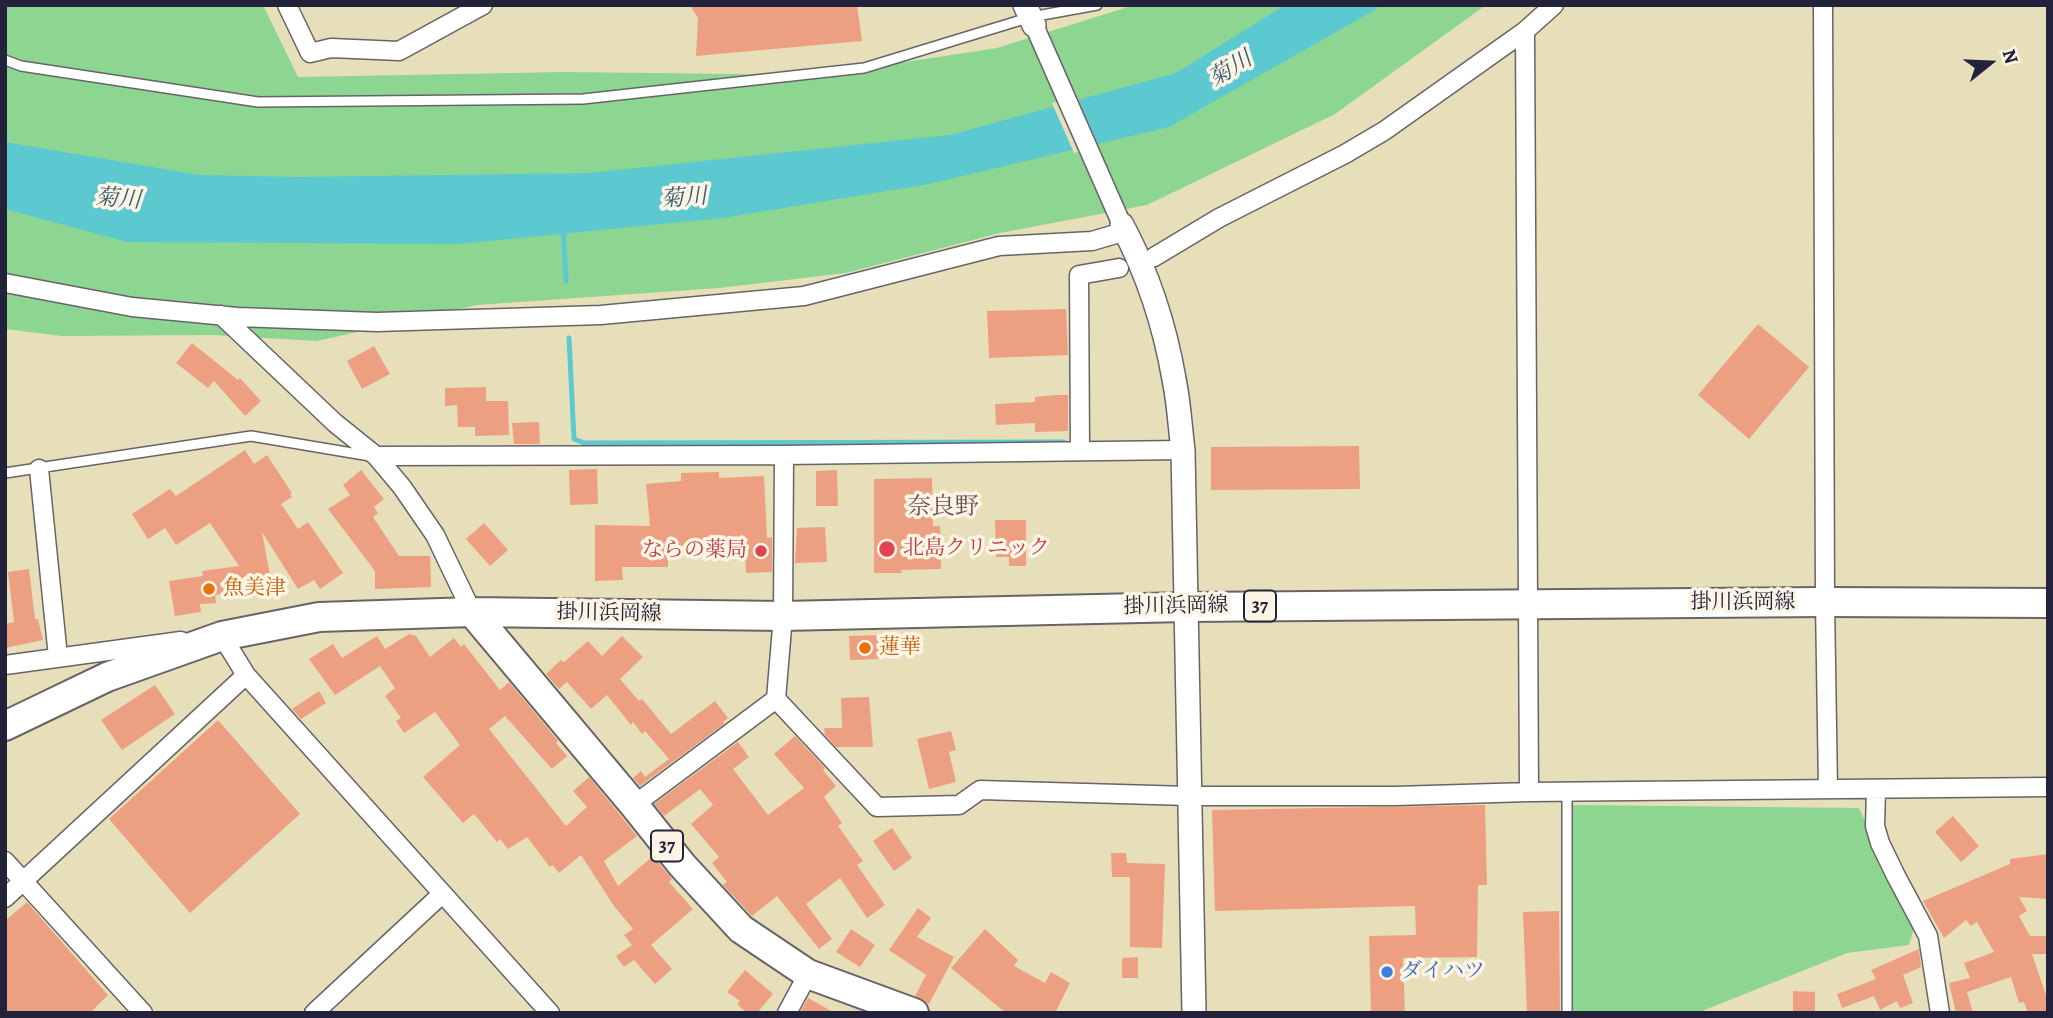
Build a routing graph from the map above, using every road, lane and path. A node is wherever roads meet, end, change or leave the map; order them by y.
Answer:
1 (288, 5) edge
2 (483, 5) edge
3 (1097, 5) edge
4 (1554, 5) edge
5 (1823, 5) edge
6 (1030, 16) edge
7 (1525, 31) junction
8 (5, 60) edge
9 (1124, 228) junction
10 (1154, 257) dead end
11 (1119, 268) dead end
12 (5, 283) edge
13 (221, 315) junction
14 (1182, 450) junction
15 (1080, 451) junction
16 (784, 455) junction
17 (376, 456) junction
18 (39, 469) junction
19 (5, 473) edge
20 (1825, 602) junction
21 (2048, 603) edge
22 (1528, 604) junction
23 (1186, 607) junction
24 (472, 612) junction
25 (783, 616) junction
26 (222, 636) junction
27 (58, 657) junction
28 (5, 665) edge
29 (246, 675) junction
30 (776, 699) junction
31 (5, 726) edge
32 (2048, 787) edge
33 (1828, 789) junction
34 (1876, 790) junction
35 (1529, 792) junction
36 (1567, 792) junction
37 (1189, 796) junction
38 (634, 805) junction
39 (5, 861) edge
40 (23, 881) junction
41 (442, 894) junction
42 (5, 898) edge
43 (808, 974) junction
44 (143, 1013) edge
45 (314, 1013) edge
46 (550, 1013) edge
47 (787, 1013) edge
48 (914, 1013) edge
49 (1194, 1013) edge
50 (1567, 1013) edge
51 (1940, 1013) edge

1 - 2 street
3 - 6 lane
4 - 7 street
5 - 20 street
6 - 8 lane
6 - 9 street
7 - 10 street
7 - 22 street
9 - 13 street
9 - 14 street
11 - 15 street
12 - 13 street
13 - 17 street
14 - 15 street
14 - 23 street
15 - 16 street
16 - 17 street
16 - 25 street
17 - 18 lane
17 - 24 street
18 - 19 lane
18 - 27 street
20 - 21 main road, 掛川浜岡線 / 37
20 - 22 main road, 掛川浜岡線 / 37
20 - 33 street
22 - 23 main road, 掛川浜岡線 / 37
22 - 35 street
23 - 25 main road, 掛川浜岡線 / 37
23 - 37 street
24 - 25 main road, 掛川浜岡線 / 37
24 - 26 main road, 掛川浜岡線 / 37
24 - 38 main road, 37
25 - 30 street
26 - 27 street
26 - 29 street
26 - 31 main road, 掛川浜岡線 / 37
27 - 28 street
29 - 40 street
29 - 41 street
30 - 37 street
30 - 38 street
32 - 34 street
33 - 34 street
33 - 36 street
34 - 51 street
35 - 36 street
35 - 37 street
36 - 50 lane
37 - 49 street
38 - 43 main road, 37
39 - 40 street
40 - 42 street
40 - 44 street
41 - 45 street
41 - 46 street
43 - 47 street
43 - 48 main road, 37

